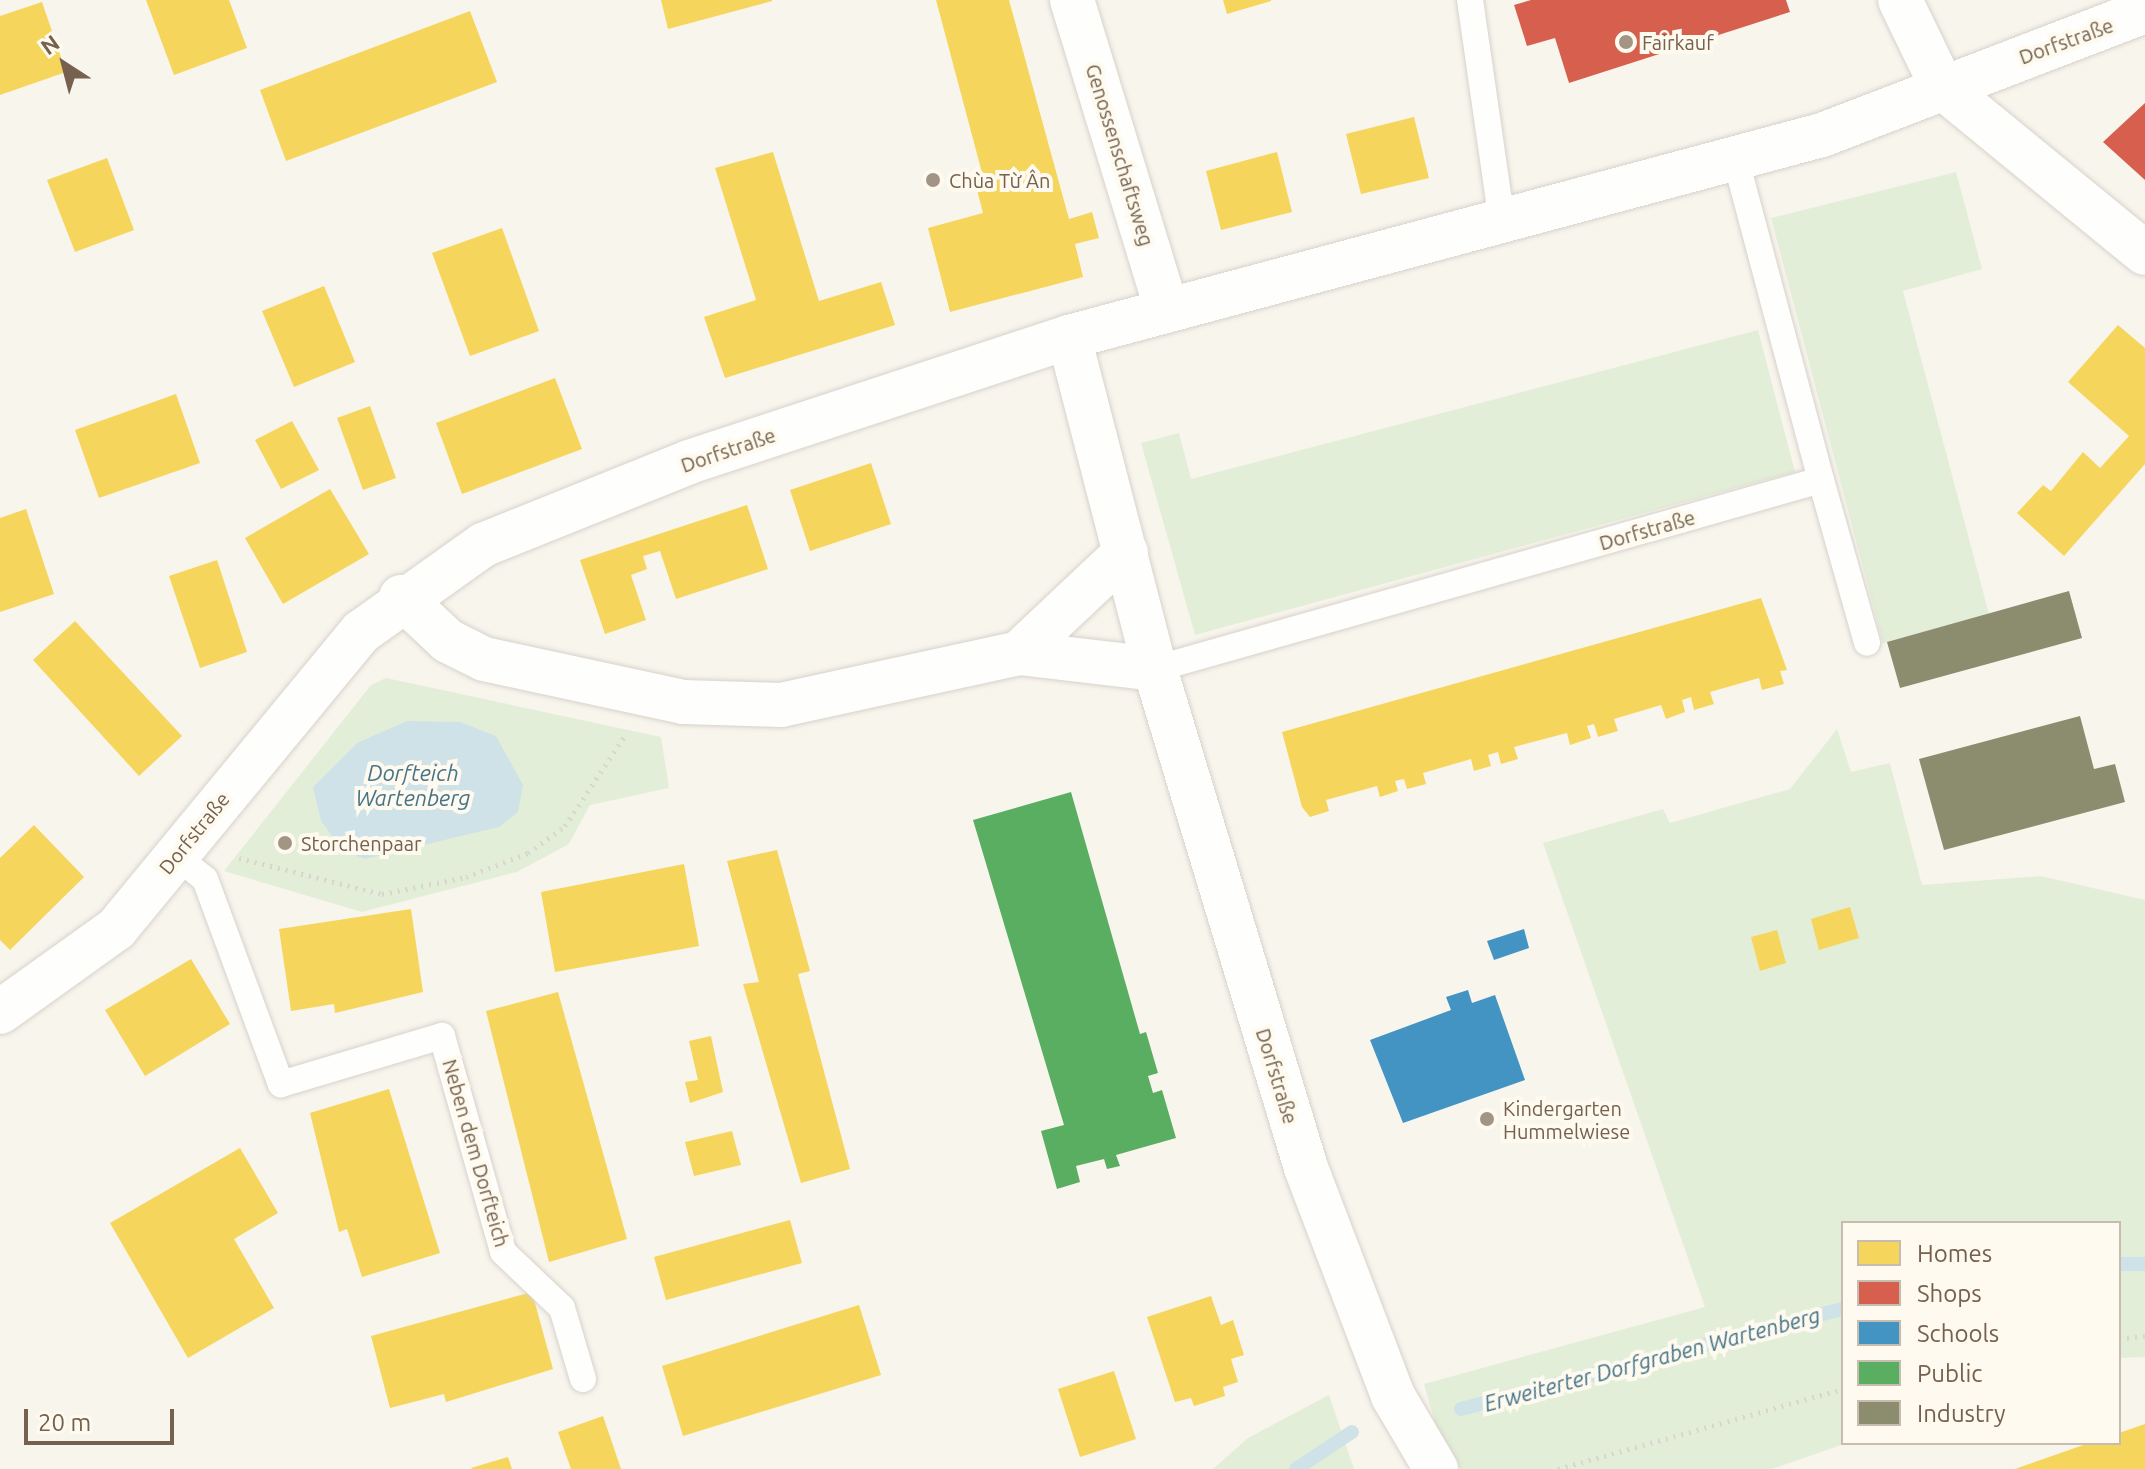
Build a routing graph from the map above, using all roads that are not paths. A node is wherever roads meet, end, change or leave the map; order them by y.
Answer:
1 (1072, 0) edge
2 (1470, 0) edge
3 (1900, 0) edge
4 (2145, 11) edge
5 (1942, 87) junction
6 (1736, 161) junction
7 (1502, 223) junction
8 (2145, 253) edge
9 (1167, 311) junction
10 (1069, 337) junction
11 (1821, 480) junction
12 (1126, 552) junction
13 (401, 597) junction
14 (1867, 643) dead end
15 (1019, 653) junction
16 (1155, 669) junction
17 (175, 855) junction
18 (0, 1012) edge
19 (583, 1379) dead end
20 (1436, 1469) edge

1 - 9 street, Genossenschaftsweg
2 - 7 lane
3 - 5 street
4 - 5 street, Dorfstraße
5 - 6 street, Dorfstraße
5 - 8 street
6 - 7 street, Dorfstraße
6 - 11 lane
7 - 9 street, Dorfstraße
9 - 10 street, Dorfstraße
10 - 12 street, Dorfstraße
10 - 13 street, Dorfstraße
11 - 14 lane
11 - 16 lane, Dorfstraße
12 - 15 street
12 - 16 street, Dorfstraße
13 - 15 street, Dorfstraße
13 - 17 street, Dorfstraße
15 - 16 street, Dorfstraße
16 - 20 street, Dorfstraße
17 - 18 street, Dorfstraße
17 - 19 lane, Neben dem Dorfteich

